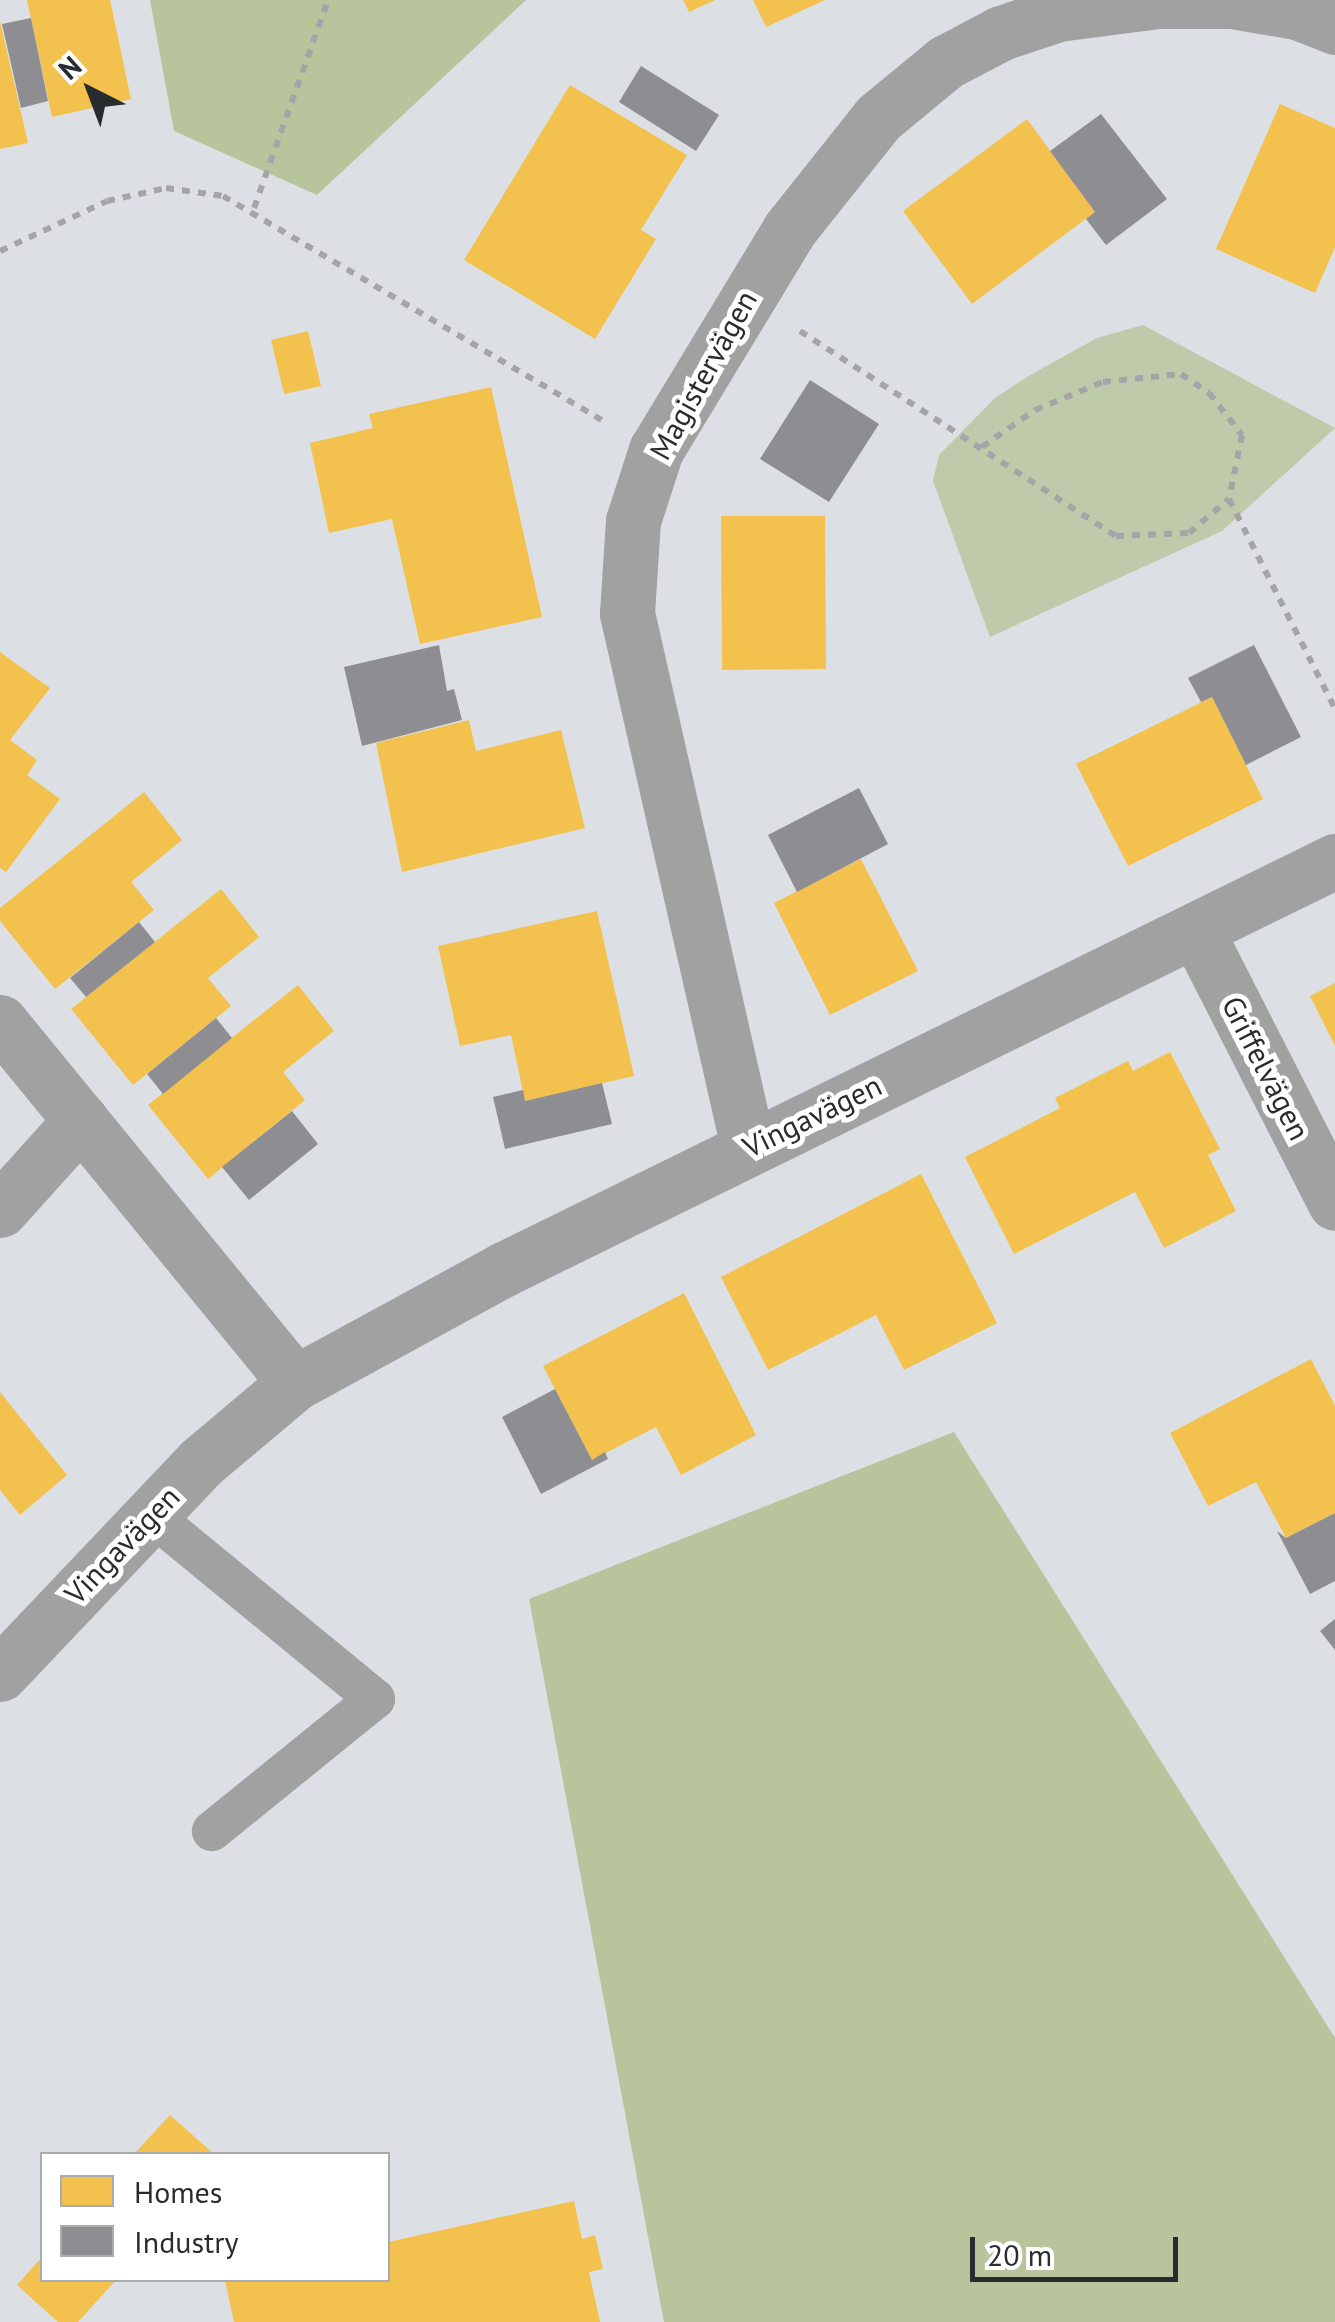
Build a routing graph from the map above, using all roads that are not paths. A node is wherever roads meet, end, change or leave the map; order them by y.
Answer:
1 (1335, 27) edge
2 (1335, 861) edge
3 (1197, 932) junction
4 (0, 1022) edge
5 (82, 1120) junction
6 (748, 1147) junction
7 (1335, 1203) edge
8 (0, 1210) edge
9 (295, 1383) junction
10 (151, 1514) junction
11 (0, 1674) edge
12 (212, 1832) dead end

1 - 6 street, Magistervägen
2 - 3 street, Vingavägen
3 - 6 street, Vingavägen
3 - 7 street, Griffelvägen
4 - 5 street
5 - 8 street
5 - 9 street
6 - 9 street, Vingavägen
9 - 10 street, Vingavägen
10 - 11 street, Vingavägen
10 - 12 lane

